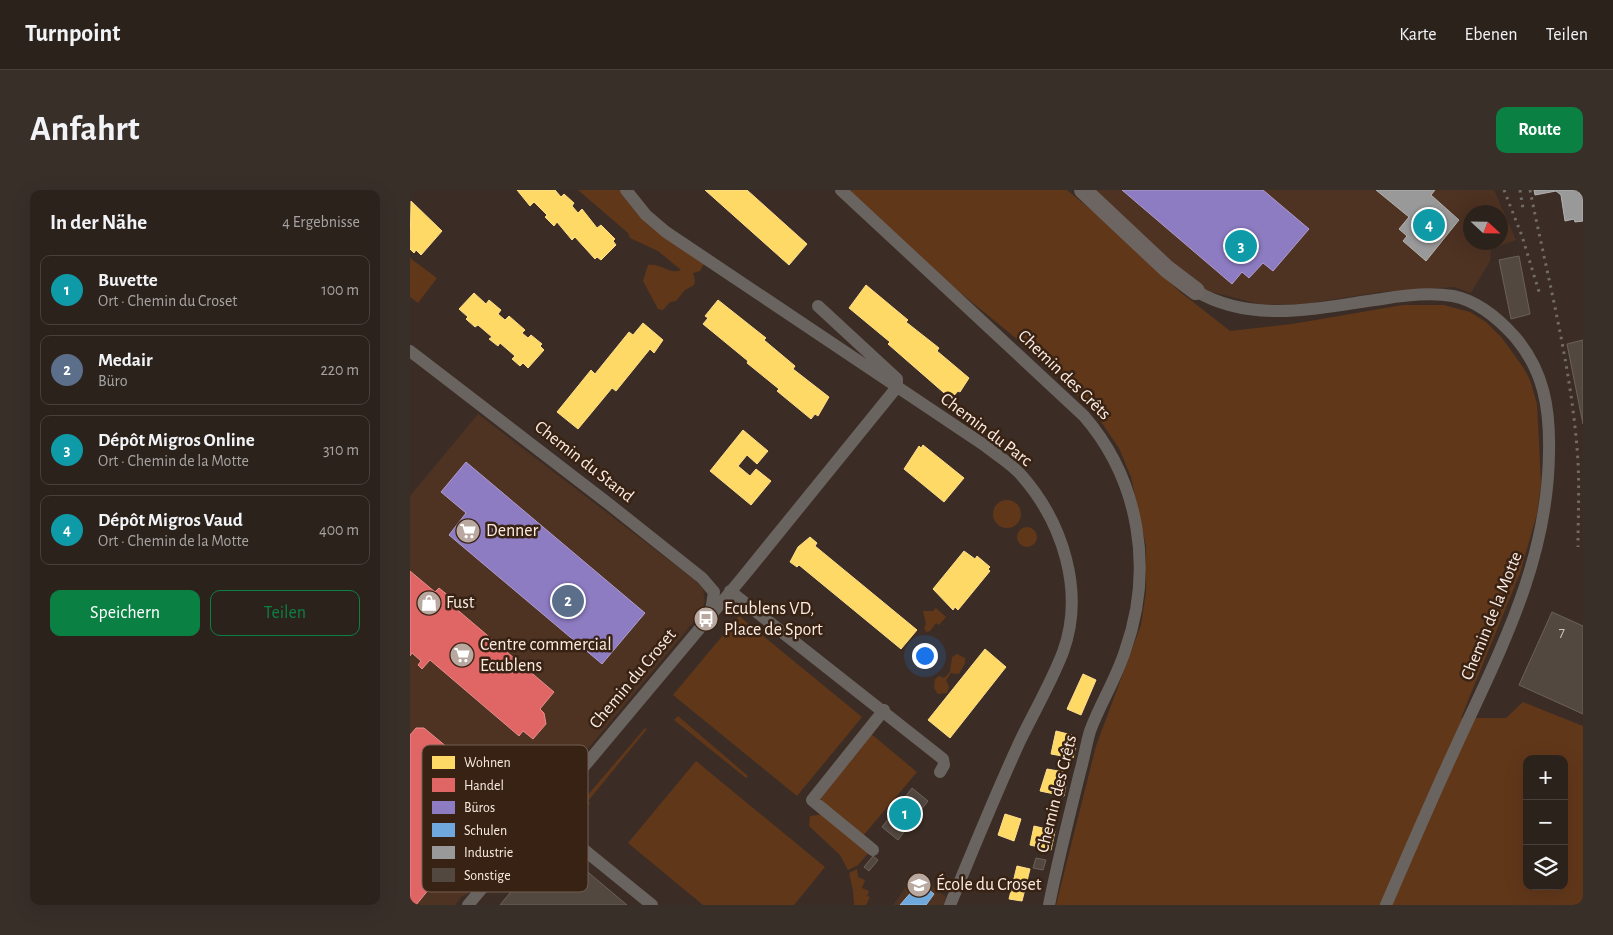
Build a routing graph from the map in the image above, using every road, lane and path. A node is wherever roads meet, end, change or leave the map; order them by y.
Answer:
1 (626, 190) edge
2 (840, 190) edge
3 (1083, 190) edge
4 (1196, 291) joint
5 (818, 306) dead end
6 (410, 352) edge
7 (897, 387) junction
8 (730, 591) junction
9 (710, 613) junction
10 (884, 710) junction
11 (588, 760) edge
12 (940, 772) dead end
13 (873, 850) dead end
14 (588, 853) edge
15 (479, 892) edge
16 (468, 905) edge
17 (652, 905) edge
18 (950, 905) edge
19 (1049, 905) edge
20 (1386, 905) edge

1 - 7 street, Chemin du Parc
2 - 19 street, Chemin des Crêts
3 - 4 street
4 - 20 street, Chemin de la Motte
5 - 7 street
6 - 9 street, Chemin du Stand
7 - 8 street, Chemin du Croset
7 - 18 street, Chemin du Parc
8 - 9 street, Chemin du Croset
8 - 10 street
9 - 11 street, Chemin du Croset
10 - 12 street
10 - 13 street
14 - 17 street
15 - 16 street, Chemin du Croset

